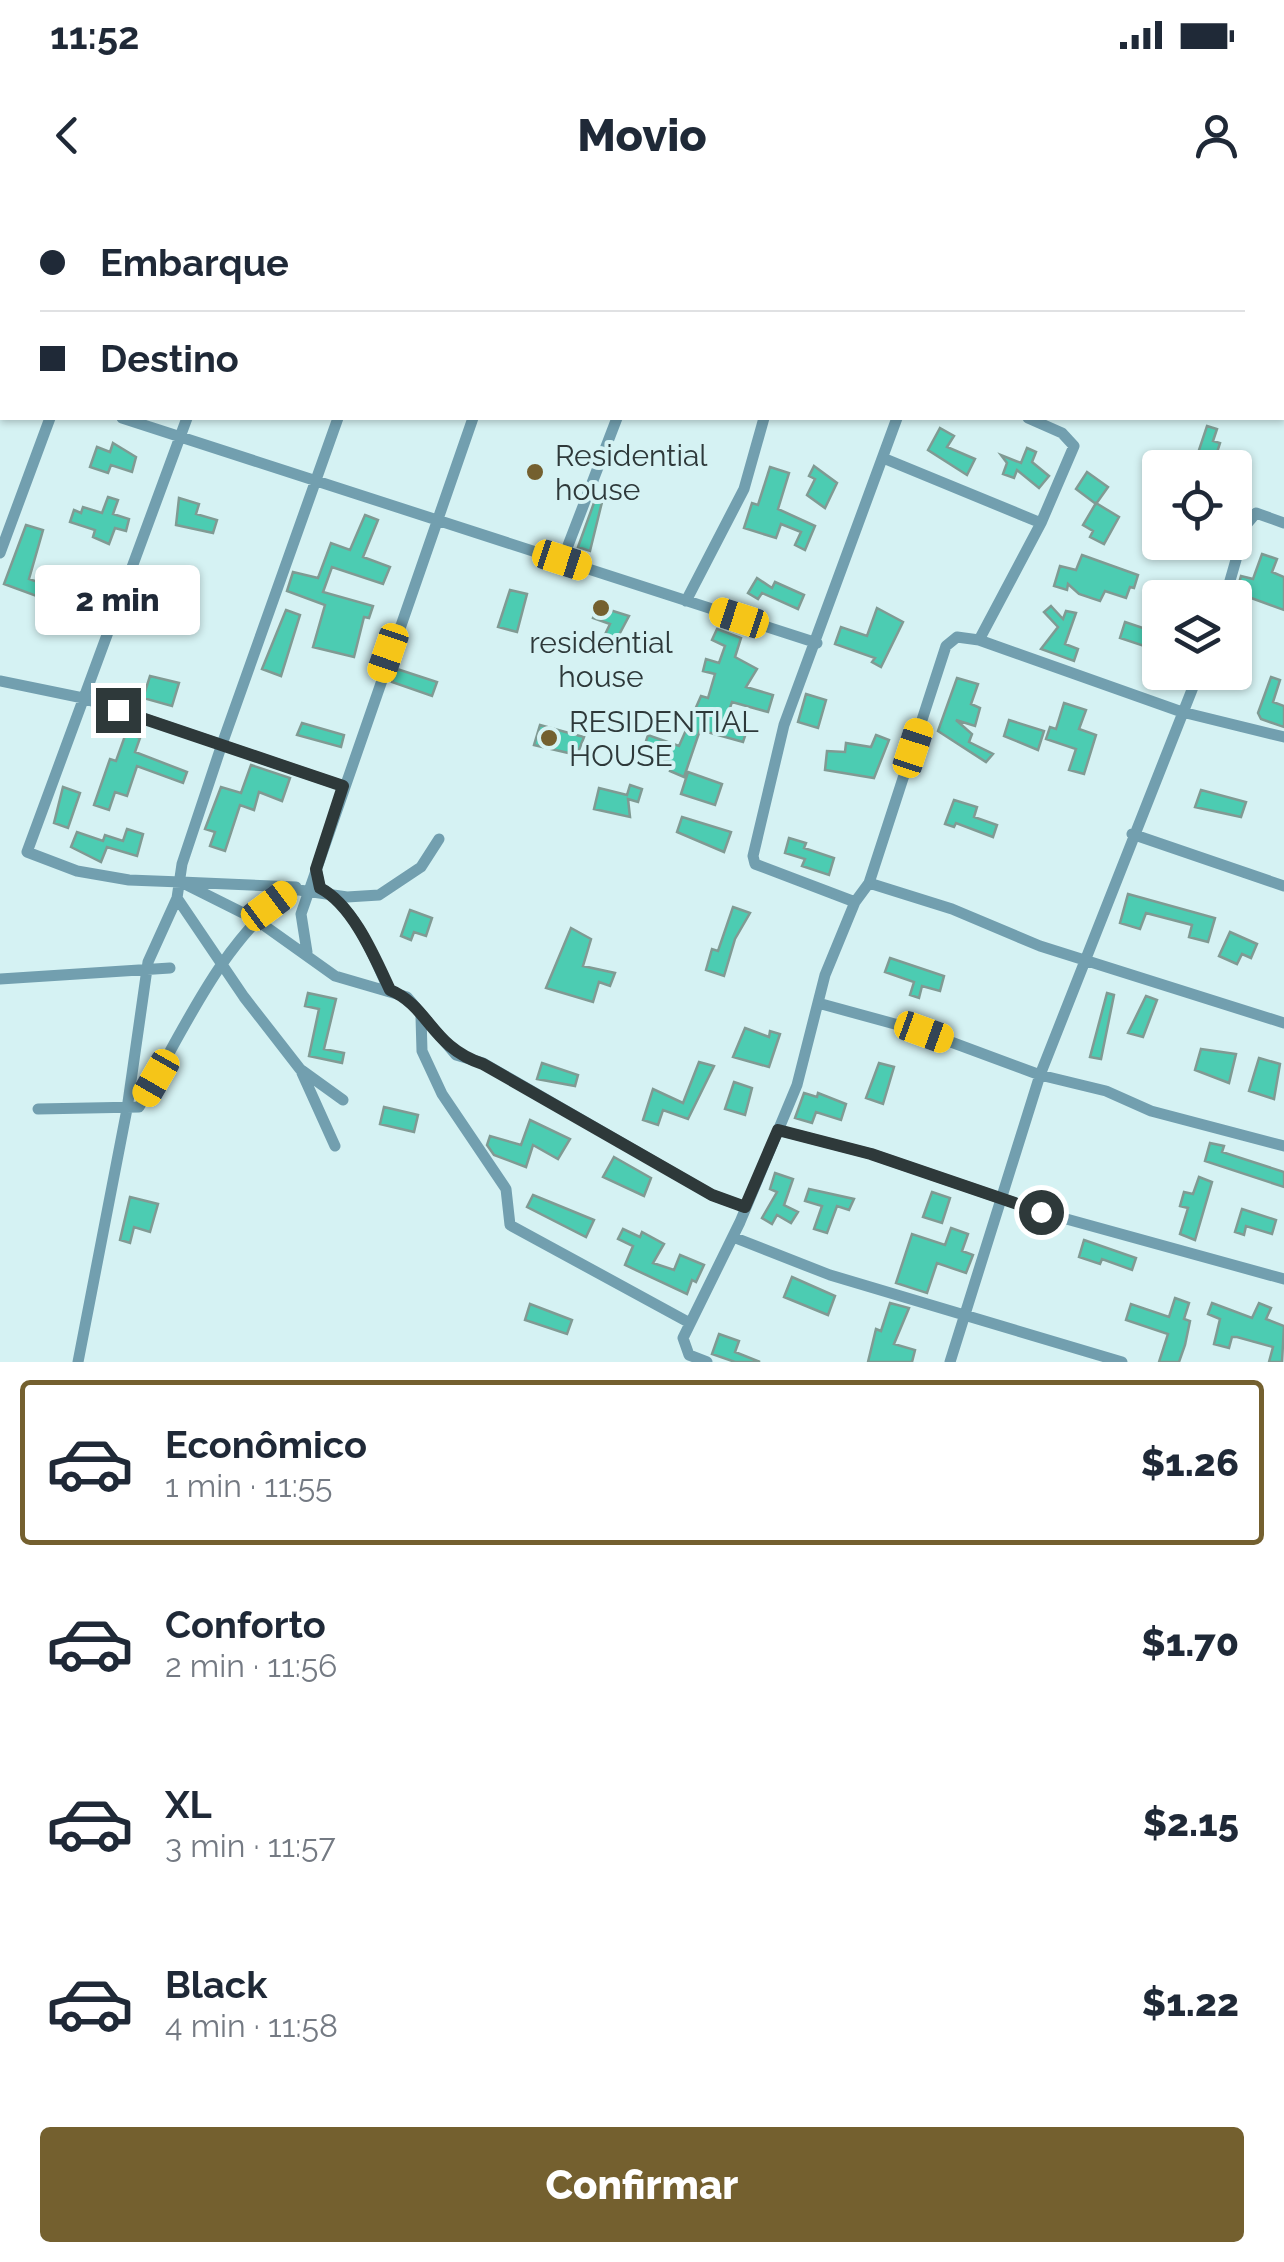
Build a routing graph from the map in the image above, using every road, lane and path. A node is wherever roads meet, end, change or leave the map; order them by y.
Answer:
1 (49, 420) edge
2 (128, 420) edge
3 (186, 420) edge
4 (337, 420) edge
5 (472, 420) edge
6 (616, 420) edge
7 (763, 420) edge
8 (896, 420) edge
9 (1033, 420) edge
10 (180, 436) junction
11 (883, 458) junction
12 (316, 480) junction
13 (434, 520) junction
14 (1040, 523) junction
15 (1284, 523) edge
16 (0, 553) edge
17 (562, 560) junction
18 (1230, 580) edge
19 (686, 601) junction
20 (979, 640) junction
21 (817, 643) junction
22 (0, 681) edge
23 (1191, 690) edge
24 (83, 698) junction
25 (1182, 712) junction
26 (1284, 737) edge
27 (221, 746) junction
28 (343, 786) junction
29 (1132, 834) junction
30 (439, 839) dead end
31 (316, 869) junction
32 (181, 882) junction
33 (869, 884) junction
34 (1284, 886) edge
35 (292, 889) junction
36 (308, 891) junction
37 (333, 894) junction
38 (177, 898) junction
39 (855, 902) junction
40 (255, 919) junction
41 (307, 952) junction
42 (1085, 960) junction
43 (222, 964) junction
44 (146, 968) junction
45 (170, 968) dead end
46 (0, 978) edge
47 (390, 990) junction
48 (818, 1003) junction
49 (421, 1017) junction
50 (1284, 1023) edge
51 (300, 1069) junction
52 (1040, 1075) junction
53 (342, 1100) dead end
54 (127, 1108) junction
55 (38, 1109) dead end
56 (778, 1130) junction
57 (335, 1146) dead end
58 (1284, 1146) edge
59 (1003, 1199) junction
60 (745, 1207) junction
61 (732, 1237) junction
62 (1284, 1279) edge
63 (965, 1319) junction
64 (688, 1322) junction
65 (689, 1358) edge
66 (78, 1362) edge
67 (707, 1362) edge
68 (950, 1362) edge
69 (1122, 1362) edge

1 - 16 street
2 - 10 street
3 - 10 street
4 - 12 street
5 - 13 street
6 - 17 street
7 - 19 street
8 - 11 street
9 - 14 street
10 - 12 street
10 - 24 street
11 - 14 street
11 - 21 street
12 - 13 street
12 - 27 street
13 - 17 street
13 - 28 street
14 - 20 street
15 - 18 street
17 - 19 street
19 - 21 street
20 - 25 street
20 - 33 street
21 - 39 street
22 - 24 street
23 - 25 street
24 - 27 street
24 - 32 street
25 - 26 street
25 - 29 street
27 - 28 street
27 - 32 street
28 - 31 street
29 - 34 street
29 - 42 street
30 - 37 street
31 - 35 street
31 - 36 street
31 - 37 street
32 - 35 street
32 - 38 street
32 - 40 street
33 - 39 street
33 - 42 street
35 - 36 street
35 - 40 street
36 - 37 street
36 - 41 street
37 - 47 street
38 - 43 street
38 - 44 street
39 - 48 street
40 - 41 street
40 - 43 street
41 - 47 street
42 - 50 street
42 - 52 street
43 - 51 street
43 - 54 street
44 - 45 street
44 - 46 street
44 - 54 street
47 - 49 street
48 - 52 street
48 - 56 street
49 - 60 street
49 - 64 street
51 - 53 street
51 - 57 street
52 - 58 street
52 - 59 street
54 - 55 street
54 - 66 street
56 - 59 street
56 - 60 street
59 - 62 street
59 - 63 street
60 - 61 street
61 - 63 street
61 - 64 street
63 - 68 street
63 - 69 street
64 - 65 street
65 - 67 street

